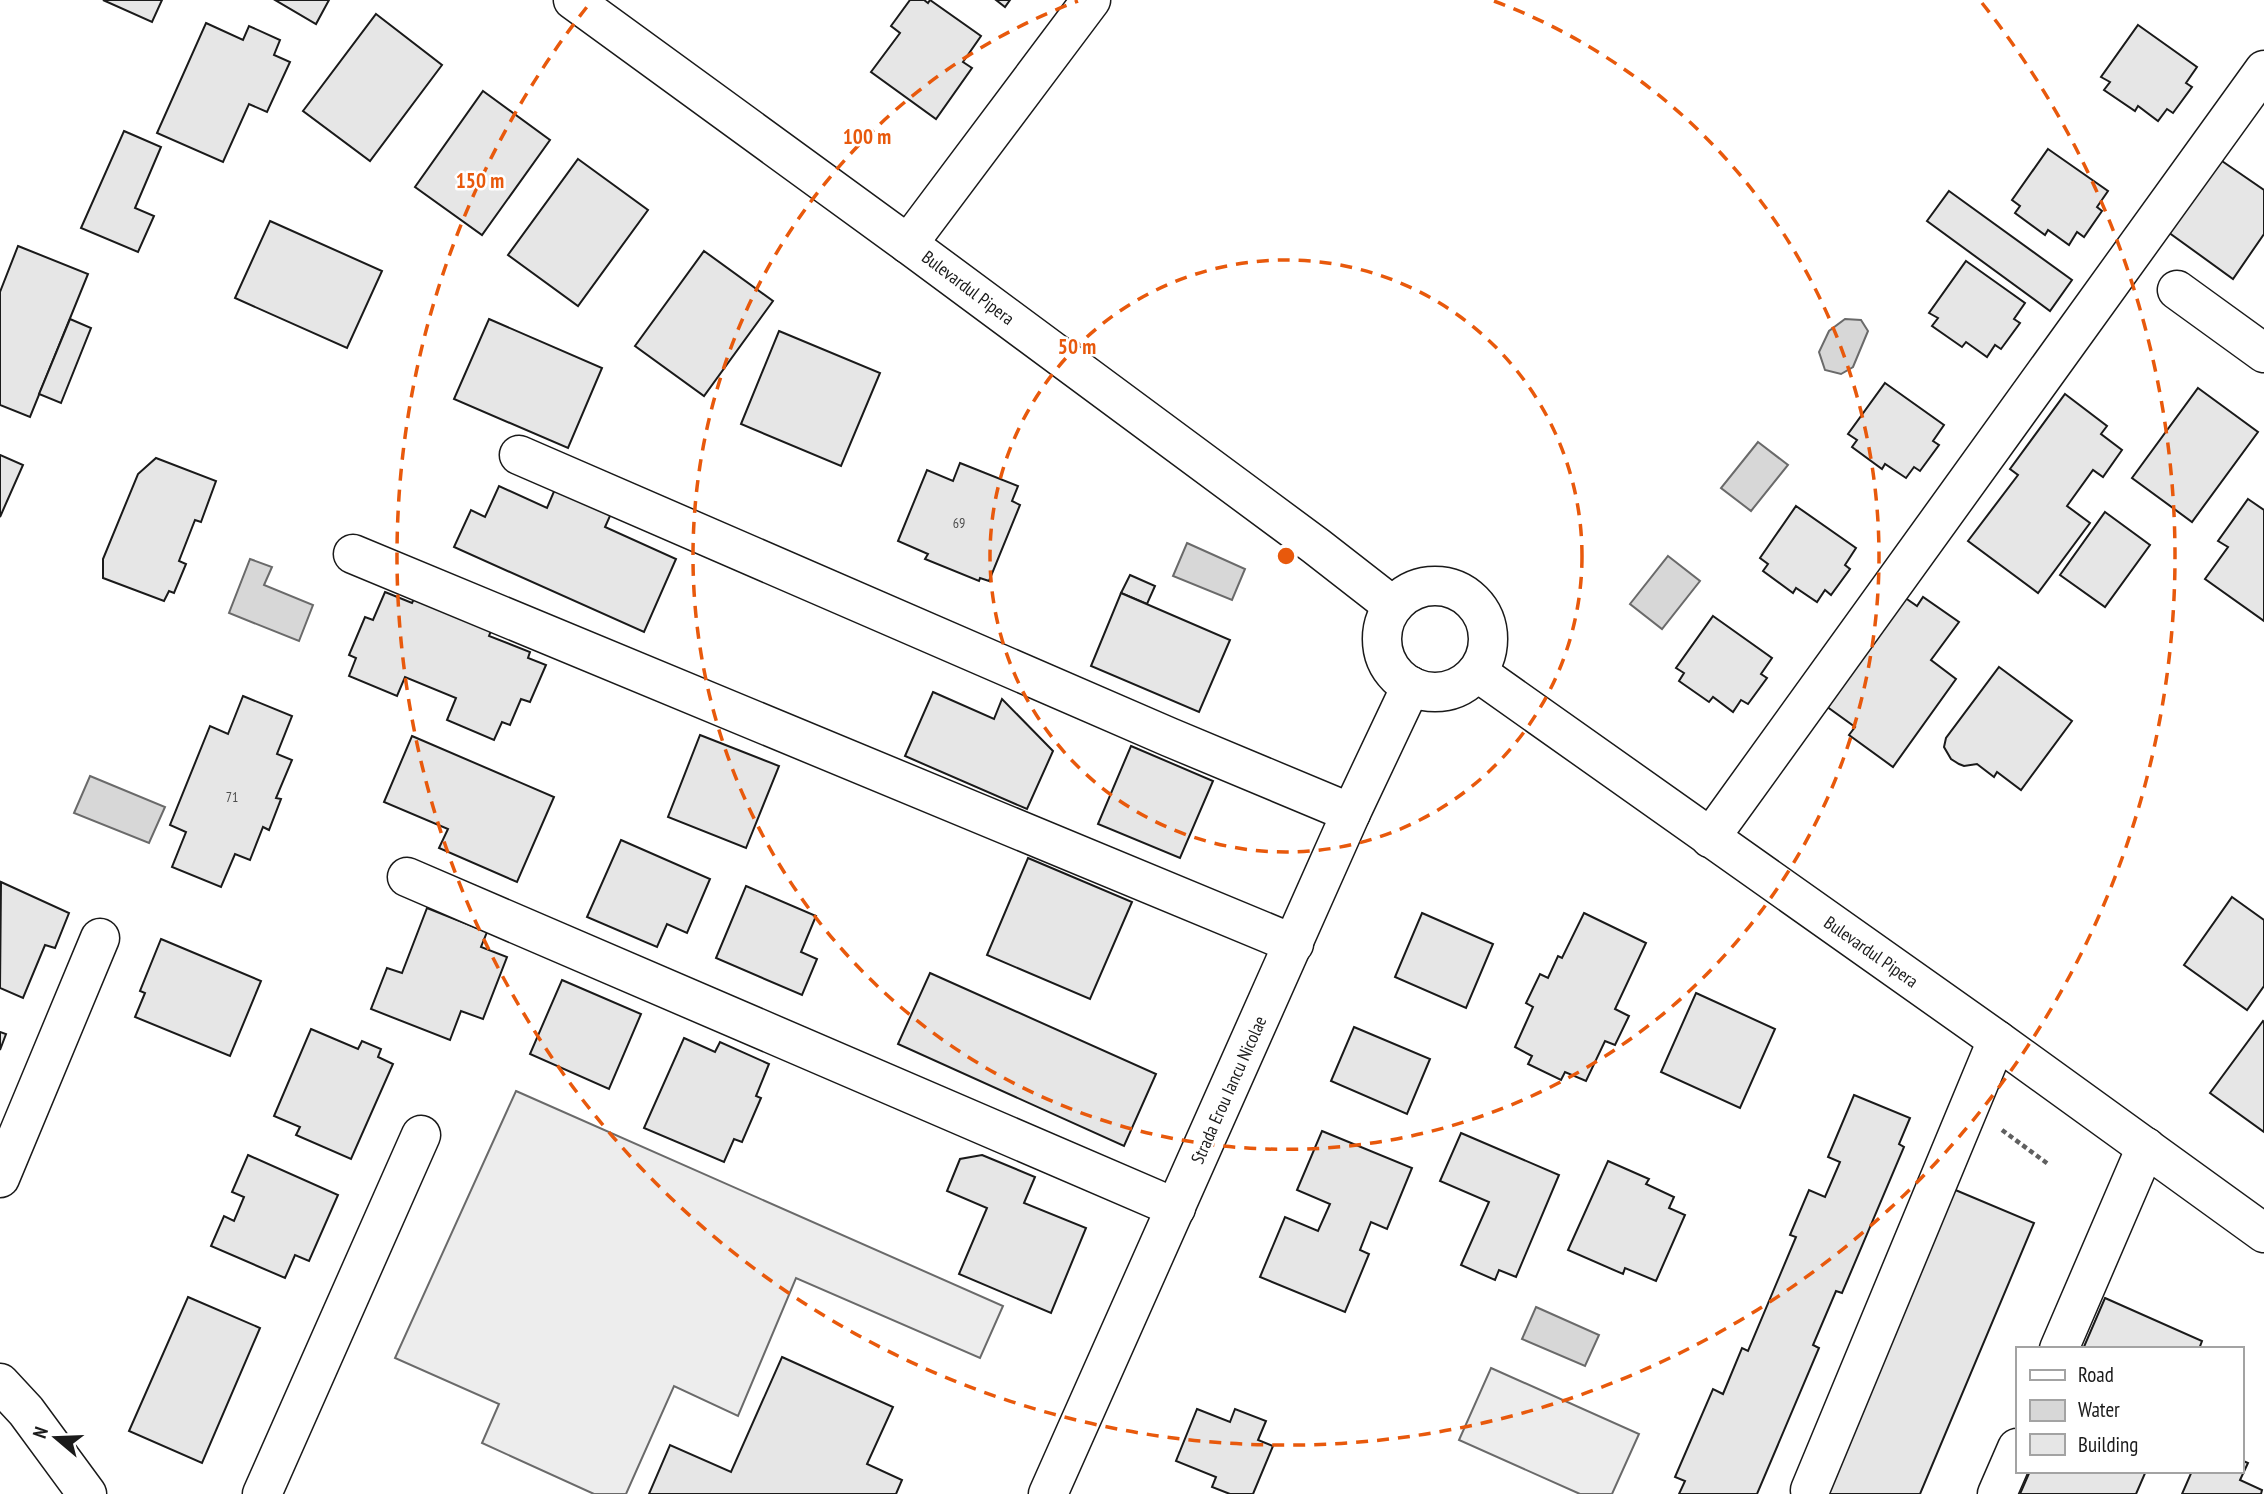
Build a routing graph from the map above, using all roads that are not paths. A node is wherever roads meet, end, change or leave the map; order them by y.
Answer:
1 (573, 0) edge
2 (1091, 0) edge
3 (2264, 70) edge
4 (908, 244) junction
5 (2177, 290) dead end
6 (2264, 353) edge
7 (519, 455) dead end
8 (353, 554) dead end
9 (1393, 606) junction
10 (1477, 672) junction
11 (1410, 686) junction
12 (1351, 813) junction
13 (1710, 838) junction
14 (407, 877) dead end
15 (100, 938) dead end
16 (1294, 944) junction
17 (1997, 1040) junction
18 (421, 1135) dead end
19 (2146, 1147) junction
20 (0, 1178) edge
21 (1177, 1208) junction
22 (2264, 1233) edge
23 (2061, 1347) edge
24 (0, 1382) edge
25 (2016, 1450) edge
26 (1810, 1490) dead end
27 (87, 1494) edge
28 (262, 1494) edge
29 (1048, 1494) edge
30 (1997, 1494) edge

1 - 4 street, Bulevardul Pipera
2 - 4 street
3 - 13 street
4 - 9 street, Bulevardul Pipera
5 - 6 street
7 - 12 street
8 - 16 street
9 - 10 street
9 - 11 street
10 - 11 street
10 - 13 street, Bulevardul Pipera
11 - 12 street, Strada Erou Iancu Nicolae
12 - 16 street, Strada Erou Iancu Nicolae
13 - 17 street, Bulevardul Pipera
14 - 21 street
15 - 20 street
16 - 21 street, Strada Erou Iancu Nicolae
17 - 19 street, Bulevardul Pipera
17 - 26 street
18 - 28 street
19 - 22 street, Bulevardul Pipera
19 - 23 street
21 - 29 street, Strada Erou Iancu Nicolae
24 - 27 street
25 - 30 street

